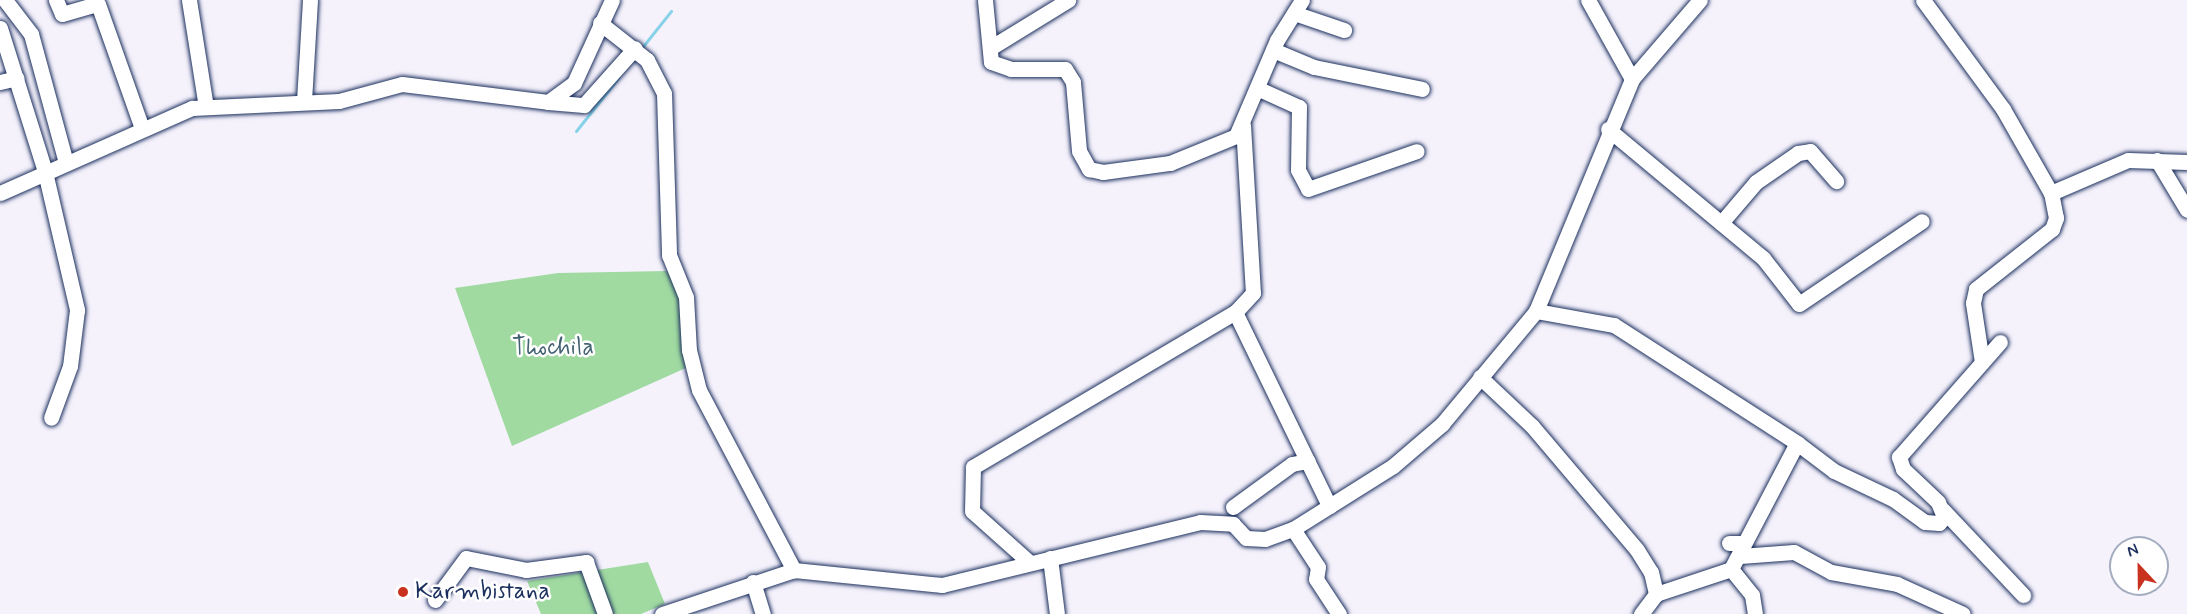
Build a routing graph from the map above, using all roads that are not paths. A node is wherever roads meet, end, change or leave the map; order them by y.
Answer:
1 (5, 0) edge
2 (56, 0) edge
3 (189, 0) edge
4 (310, 0) edge
5 (612, 0) edge
6 (986, 0) edge
7 (1068, 0) edge
8 (1588, 0) edge
9 (1700, 0) edge
10 (1923, 0) edge
11 (101, 2) edge
12 (1298, 6) edge
13 (600, 24) junction
14 (0, 28) edge
15 (1344, 30) dead end
16 (990, 48) junction
17 (1273, 50) junction
18 (638, 51) junction
19 (17, 78) junction
20 (1632, 79) junction
21 (0, 82) edge
22 (1259, 89) junction
23 (1422, 89) dead end
24 (304, 101) junction
25 (548, 102) junction
26 (206, 107) junction
27 (1243, 125) junction
28 (141, 128) junction
29 (1608, 129) junction
30 (1417, 151) dead end
31 (2157, 160) junction
32 (2187, 162) edge
33 (66, 163) junction
34 (45, 172) junction
35 (1836, 181) dead end
36 (0, 193) edge
37 (2051, 193) junction
38 (2187, 210) edge
39 (1922, 221) dead end
40 (1722, 223) junction
41 (1536, 311) junction
42 (1235, 312) junction
43 (2000, 342) dead end
44 (1982, 362) junction
45 (1480, 377) junction
46 (51, 418) dead end
47 (1797, 442) junction
48 (1308, 461) junction
49 (1329, 506) junction
50 (1233, 507) dead end
51 (1943, 510) junction
52 (1293, 529) junction
53 (1738, 547) junction
54 (1050, 558) junction
55 (1029, 562) junction
56 (1731, 569) junction
57 (794, 570) junction
58 (753, 582) junction
59 (1656, 594) junction
60 (2023, 595) dead end
61 (435, 600) dead end
62 (605, 614) edge
63 (662, 614) edge
64 (763, 614) edge
65 (1057, 614) edge
66 (1339, 614) edge
67 (1641, 614) edge
68 (1755, 614) edge
69 (1963, 614) edge

1 - 33 street
2 - 11 street
3 - 26 street
4 - 24 street
5 - 13 street
6 - 16 street
7 - 16 street
8 - 20 street
9 - 20 street
10 - 37 street
11 - 28 street
12 - 15 street
12 - 17 street
13 - 18 street
13 - 25 street
14 - 19 street
16 - 27 street
17 - 22 street
17 - 23 street
18 - 25 street
18 - 57 street
19 - 21 street
19 - 34 street
20 - 29 street
22 - 27 street
22 - 30 street
24 - 25 street
24 - 26 street
26 - 28 street
27 - 42 street
28 - 33 street
29 - 40 street
29 - 41 street
31 - 32 street
31 - 37 street
31 - 38 street
33 - 34 street
34 - 36 street
34 - 46 street
35 - 40 street
37 - 44 street
39 - 40 street
41 - 45 street
41 - 47 street
42 - 48 street
42 - 55 street
43 - 44 street
44 - 51 street
45 - 49 street
45 - 59 street
47 - 51 street
47 - 53 street
48 - 49 street
48 - 50 street
49 - 52 street
51 - 60 street
52 - 54 street
52 - 66 street
53 - 56 street
53 - 69 street
54 - 55 street
54 - 65 street
55 - 57 street
56 - 59 street
56 - 68 street
57 - 58 street
58 - 63 street
58 - 64 street
59 - 67 street
61 - 62 street

